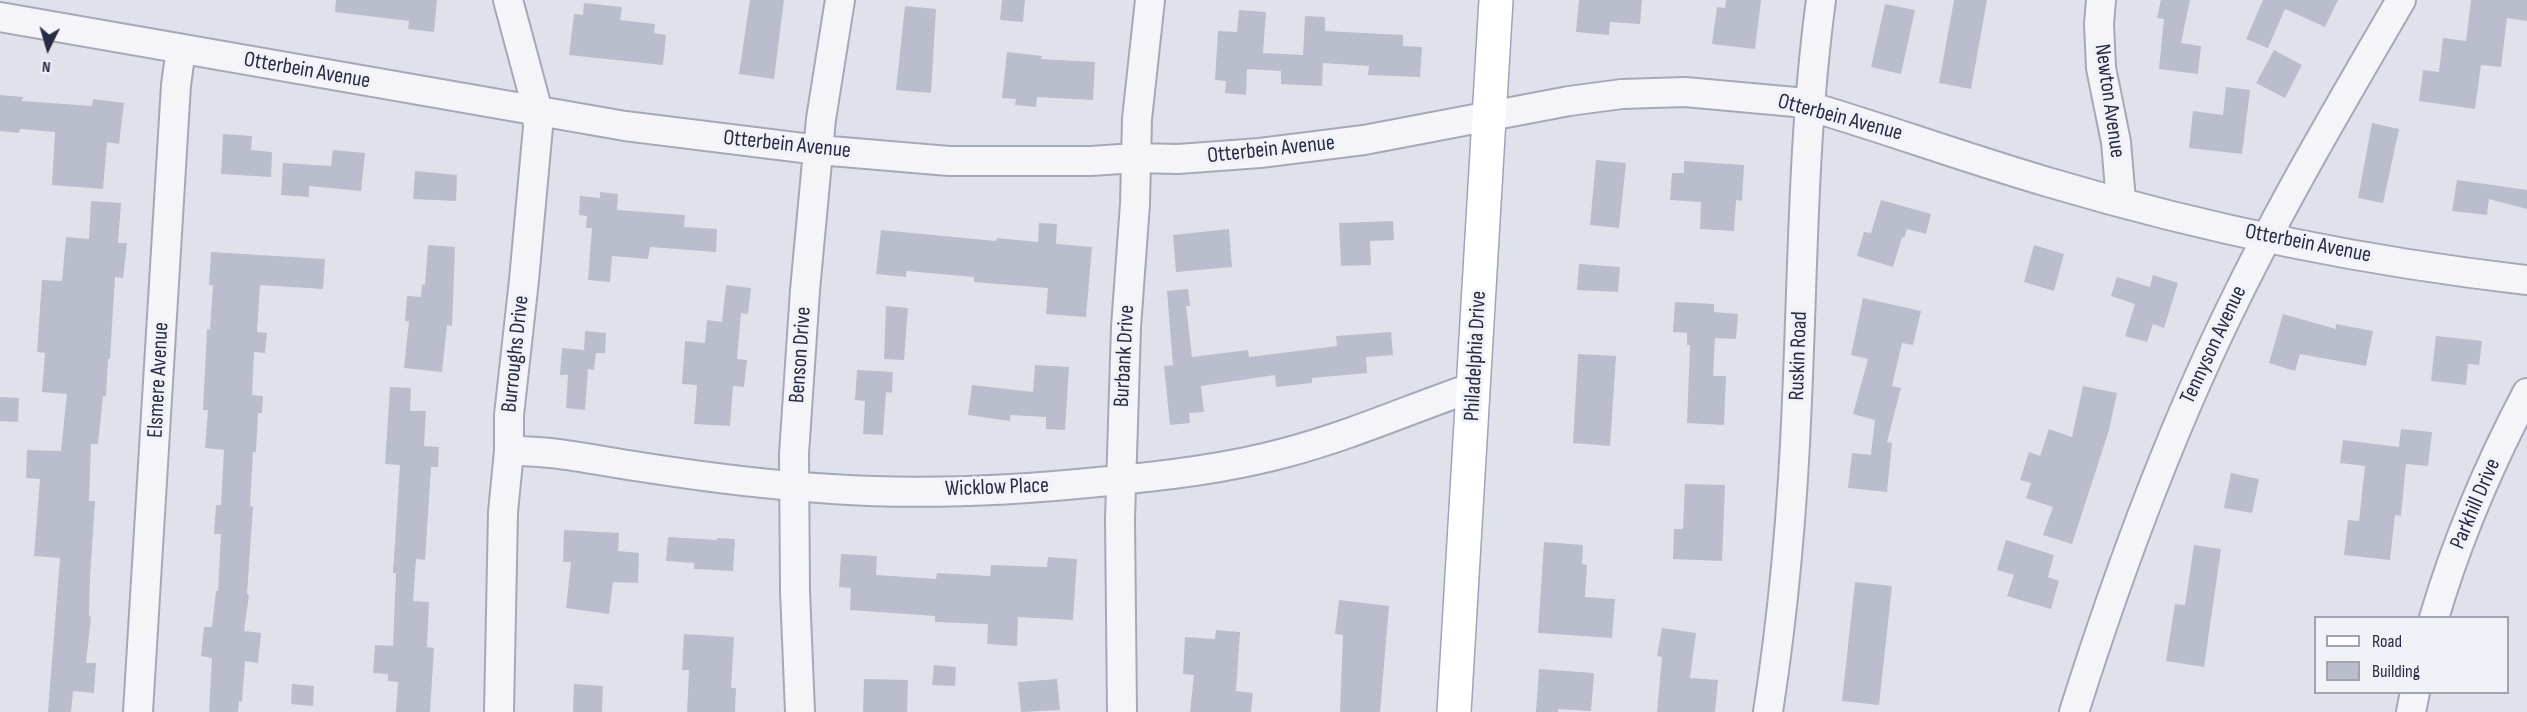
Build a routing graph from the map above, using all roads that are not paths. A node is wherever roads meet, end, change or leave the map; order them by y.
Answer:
1 (508, 0) edge
2 (840, 0) edge
3 (1150, 0) edge
4 (1496, 0) edge
5 (1821, 0) edge
6 (2101, 0) edge
7 (2401, 0) edge
8 (0, 17) edge
9 (181, 49) junction
10 (1810, 106) junction
11 (537, 111) junction
12 (1490, 117) junction
13 (819, 150) junction
14 (1135, 158) junction
15 (2121, 201) junction
16 (2267, 237) junction
17 (2527, 280) edge
18 (1474, 387) junction
19 (2527, 393) edge
20 (509, 451) junction
21 (1120, 480) junction
22 (795, 486) junction
23 (2435, 616) edge
24 (2415, 694) edge
25 (138, 712) edge
26 (498, 712) edge
27 (800, 712) edge
28 (1122, 712) edge
29 (1454, 712) edge
30 (1768, 712) edge
31 (2074, 712) edge
32 (2411, 712) edge

1 - 11 street, Burroughs Drive
2 - 13 street, Benson Drive
3 - 14 street, Burbank Drive
4 - 12 main road, Philadelphia Drive
5 - 10 street, Ruskin Road
6 - 15 street, Newton Avenue
7 - 16 street, Tennyson Avenue
8 - 9 street, Otterbein Avenue
9 - 11 street, Otterbein Avenue
9 - 25 street, Elsmere Avenue
10 - 12 street, Otterbein Avenue
10 - 15 street, Otterbein Avenue
10 - 30 street, Ruskin Road
11 - 13 street, Otterbein Avenue
11 - 20 street, Burroughs Drive
12 - 14 street, Otterbein Avenue
12 - 18 main road, Philadelphia Drive
13 - 14 street, Otterbein Avenue
13 - 22 street, Benson Drive
14 - 21 street, Burbank Drive
15 - 16 street, Otterbein Avenue
16 - 17 street, Otterbein Avenue
16 - 31 street, Tennyson Avenue
18 - 21 street, Wicklow Place
18 - 29 main road, Philadelphia Drive
19 - 23 street, Parkhill Drive
20 - 22 street, Wicklow Place
20 - 26 street, Burroughs Drive
21 - 22 street, Wicklow Place
21 - 28 street, Burbank Drive
22 - 27 street, Benson Drive
24 - 32 street

